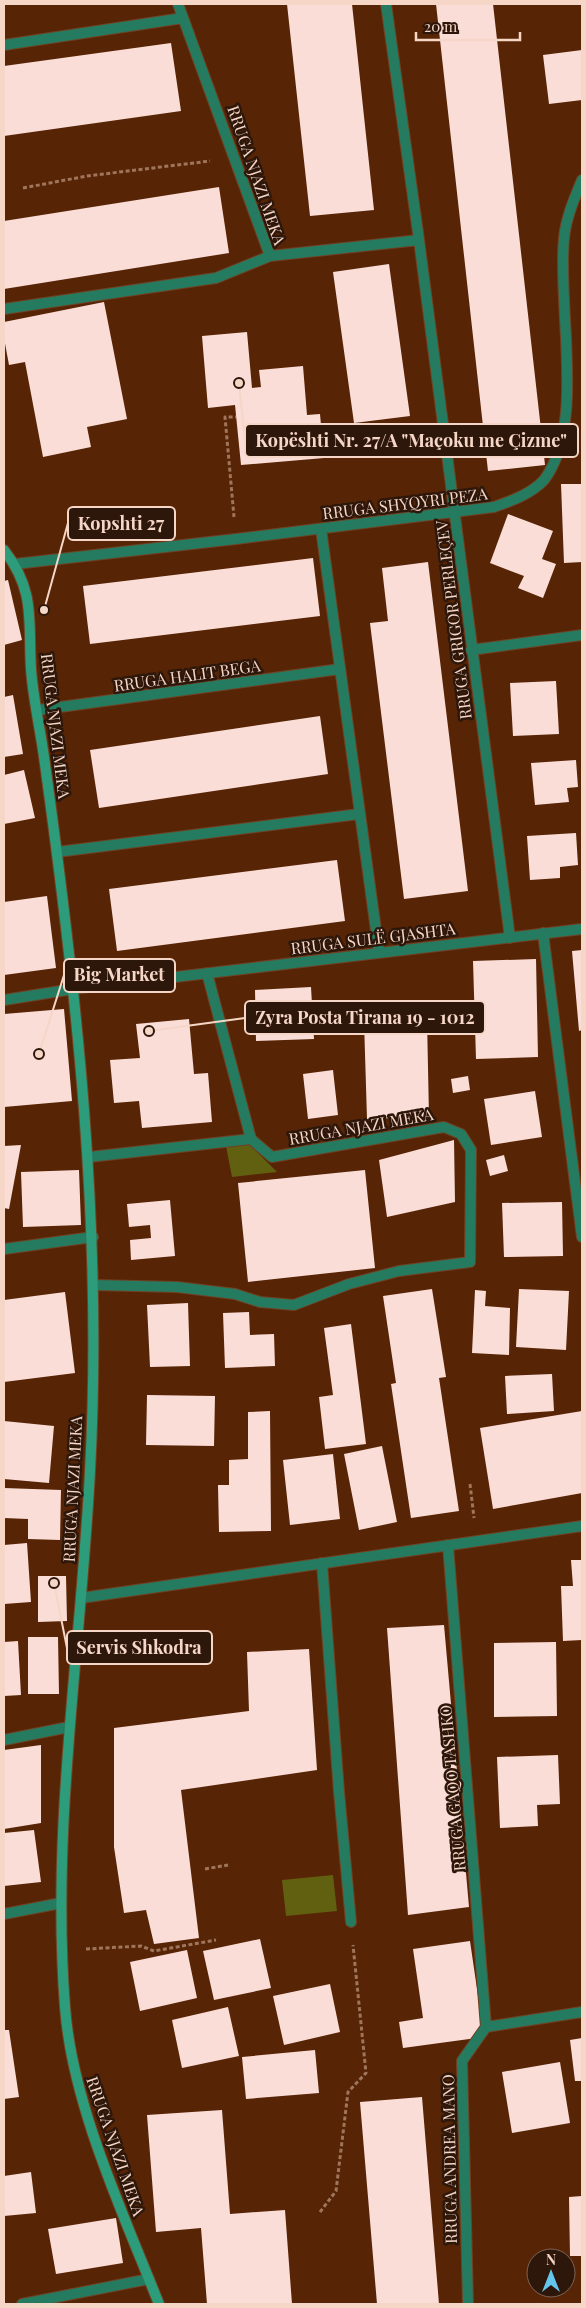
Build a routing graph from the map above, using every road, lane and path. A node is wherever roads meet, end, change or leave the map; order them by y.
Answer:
1 (178, 4) edge
2 (386, 4) edge
3 (183, 18) junction
4 (4, 45) edge
5 (236, 158) junction
6 (582, 180) edge
7 (23, 188) dead end
8 (419, 240) junction
9 (270, 256) junction
10 (4, 309) edge
11 (236, 417) dead end
12 (455, 511) junction
13 (321, 528) junction
14 (236, 540) junction
15 (4, 550) edge
16 (15, 564) junction
17 (582, 635) edge
18 (471, 650) junction
19 (340, 669) junction
20 (38, 710) junction
21 (359, 814) junction
22 (57, 852) junction
23 (582, 929) edge
24 (543, 933) junction
25 (510, 938) junction
26 (379, 952) junction
27 (207, 973) junction
28 (73, 989) junction
29 (4, 1000) edge
30 (251, 1139) junction
31 (89, 1157) junction
32 (93, 1237) junction
33 (582, 1237) edge
34 (4, 1249) edge
35 (94, 1285) junction
36 (470, 1484) dead end
37 (474, 1524) dead end
38 (582, 1526) edge
39 (448, 1545) junction
40 (322, 1563) junction
41 (80, 1598) junction
42 (69, 1727) junction
43 (4, 1740) edge
44 (228, 1865) dead end
45 (206, 1869) dead end
46 (61, 1903) junction
47 (4, 1914) edge
48 (351, 1922) joint
49 (216, 1940) dead end
50 (62, 1951) junction
51 (582, 2012) edge
52 (486, 2027) junction
53 (320, 2212) dead end
54 (149, 2279) junction
55 (22, 2304) edge
56 (158, 2304) edge
57 (468, 2304) edge

1 - 3 street, RRUGA NJAZI MEKA
2 - 8 street, RRUGA GRIGOR PERLEÇEV
3 - 4 street
3 - 5 street, RRUGA NJAZI MEKA
5 - 7 path
5 - 9 street, RRUGA NJAZI MEKA
6 - 12 street, RRUGA SHYQYRI PEZA
8 - 9 street
8 - 12 street, RRUGA GRIGOR PERLEÇEV
9 - 10 street, RRUGA NJAZI MEKA
11 - 14 path
12 - 13 street, RRUGA SHYQYRI PEZA
12 - 18 street, RRUGA GRIGOR PERLEÇEV
13 - 14 street, RRUGA SHYQYRI PEZA
13 - 19 street
14 - 16 street, RRUGA SHYQYRI PEZA
15 - 16 main road, RRUGA NJAZI MEKA
16 - 20 main road, RRUGA NJAZI MEKA
17 - 18 street
18 - 25 street, RRUGA GRIGOR PERLEÇEV
19 - 20 street, RRUGA HALIT BEGA
19 - 21 street
20 - 22 main road, RRUGA NJAZI MEKA
21 - 22 street
21 - 26 street
22 - 28 main road, RRUGA NJAZI MEKA
23 - 24 street, RRUGA SULË GJASHTA
24 - 25 street, RRUGA SULË GJASHTA
24 - 33 street
25 - 26 street, RRUGA SULË GJASHTA
26 - 27 street, RRUGA SULË GJASHTA
27 - 28 street, RRUGA SULË GJASHTA
27 - 30 street
28 - 29 street, RRUGA SULË GJASHTA
28 - 31 main road, RRUGA NJAZI MEKA
30 - 31 street
30 - 35 street, RRUGA NJAZI MEKA
31 - 32 main road, RRUGA NJAZI MEKA
32 - 34 street
32 - 35 main road, RRUGA NJAZI MEKA
35 - 41 main road, RRUGA NJAZI MEKA
36 - 37 path
38 - 39 street
39 - 40 street
39 - 52 street, RRUGA GAQO TASHKO
40 - 41 street
40 - 48 street
41 - 42 main road, RRUGA NJAZI MEKA
42 - 43 street
42 - 46 main road, RRUGA NJAZI MEKA
44 - 45 path
46 - 47 street
46 - 50 main road, RRUGA NJAZI MEKA
48 - 53 path
49 - 50 path
50 - 54 main road, RRUGA NJAZI MEKA
51 - 52 street
52 - 57 street, RRUGA ANDREA MANO
54 - 55 street
54 - 56 main road, RRUGA NJAZI MEKA

